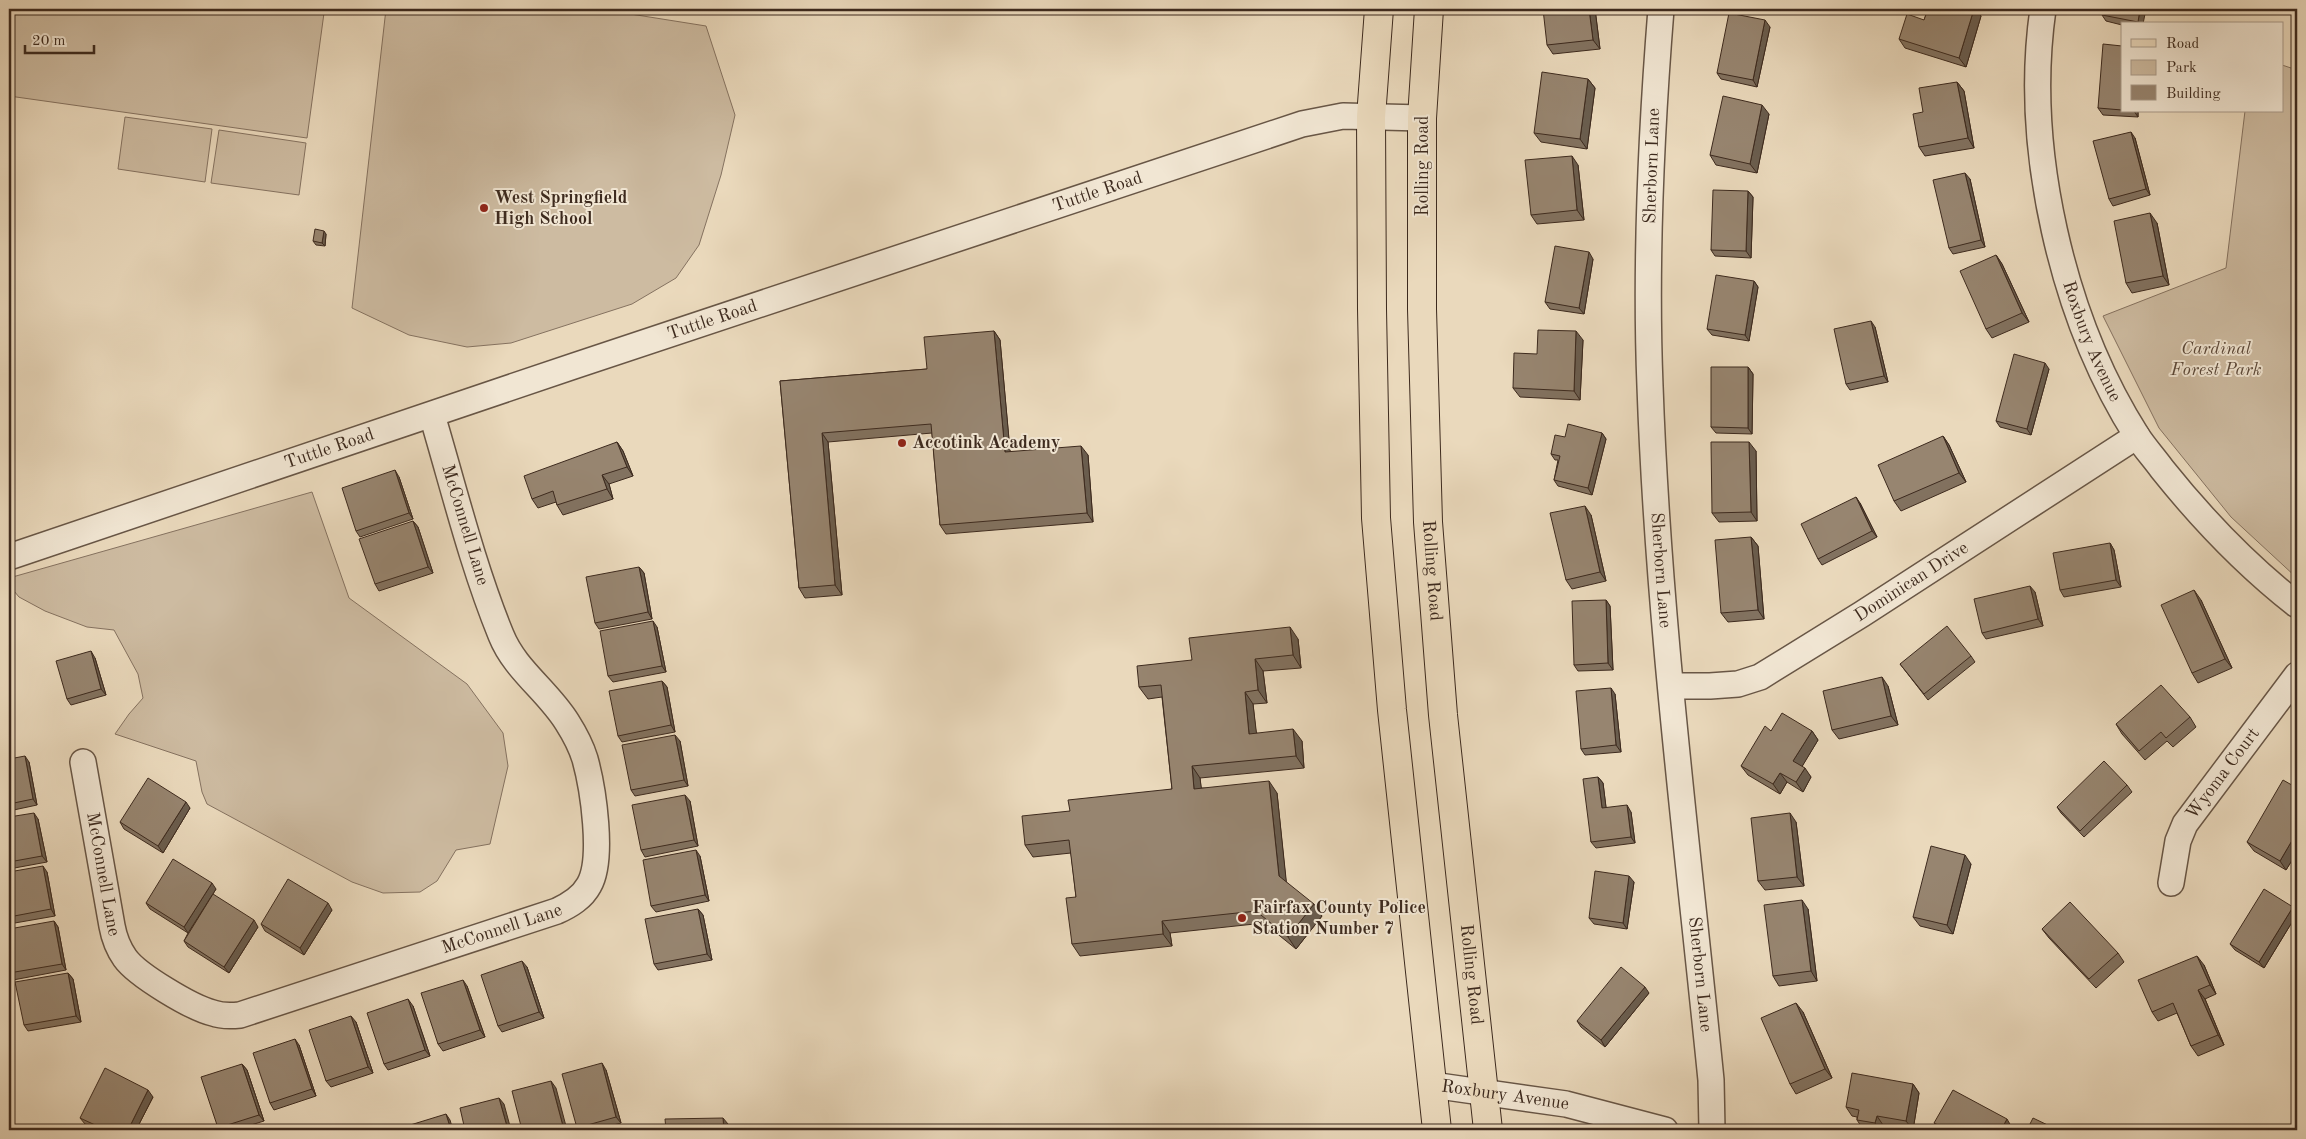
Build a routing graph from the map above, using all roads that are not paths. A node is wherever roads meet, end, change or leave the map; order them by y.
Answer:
1 (1379, 9) edge
2 (1430, 9) edge
3 (1661, 9) edge
4 (2043, 9) edge
5 (1371, 117) junction
6 (1422, 118) junction
7 (432, 415) junction
8 (2137, 436) junction
9 (9, 557) edge
10 (2297, 606) edge
11 (2297, 675) edge
12 (1671, 686) junction
13 (83, 762) dead end
14 (2171, 882) dead end
15 (1432, 1085) junction
16 (1484, 1092) junction
17 (1437, 1130) edge
18 (1488, 1130) edge
19 (1665, 1130) edge
20 (1712, 1130) edge

1 - 5 main road
2 - 6 main road, Rolling Road
3 - 12 street, Sherborn Lane
4 - 8 street, Roxbury Avenue
5 - 6 street, Tuttle Road
5 - 7 street, Tuttle Road
5 - 15 main road
6 - 16 main road, Rolling Road
7 - 9 street, Tuttle Road
7 - 13 street, McConnell Lane
8 - 10 street, Roxbury Avenue
8 - 12 street, Dominican Drive
11 - 14 street, Wyoma Court
12 - 20 street, Sherborn Lane
15 - 16 street, Roxbury Avenue
15 - 17 main road
16 - 18 main road, Rolling Road
16 - 19 street, Roxbury Avenue

